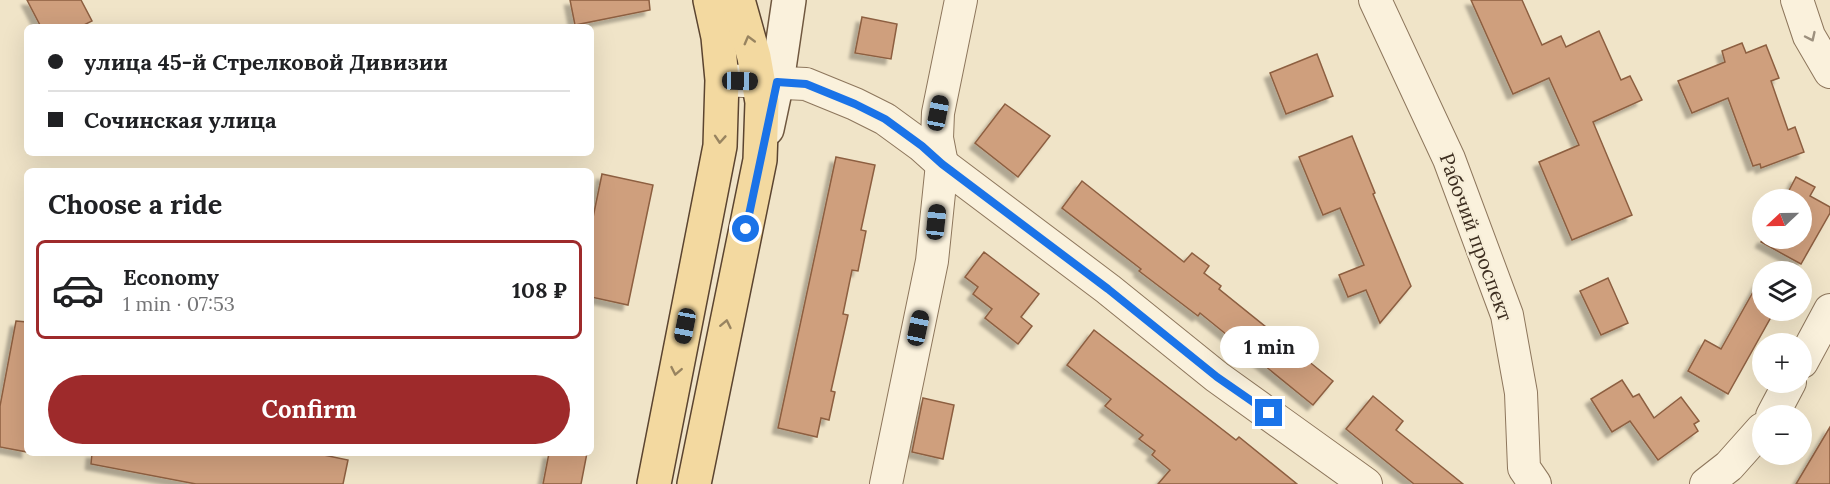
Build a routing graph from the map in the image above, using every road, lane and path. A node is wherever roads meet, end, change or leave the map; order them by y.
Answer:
1 (710, 0) edge
2 (738, 0) edge
3 (789, 0) edge
4 (961, 0) edge
5 (1375, 0) edge
6 (1797, 0) edge
7 (1830, 72) edge
8 (722, 80) junction
9 (768, 81) junction
10 (942, 164) junction
11 (1830, 310) edge
12 (1812, 343) edge
13 (1752, 440) edge
14 (654, 484) edge
15 (694, 484) edge
16 (886, 484) edge
17 (1366, 484) edge
18 (1534, 484) edge
19 (1706, 484) edge

1 - 8 main road
9 -> 2 main road
3 - 9 main road
4 - 10 street
5 - 18 street, Рабочий проспект
6 -> 7 street
8 - 9 street
8 -> 14 main road
9 - 10 street
15 -> 9 main road
10 - 16 street
10 - 17 street
11 - 12 street
13 - 19 street

